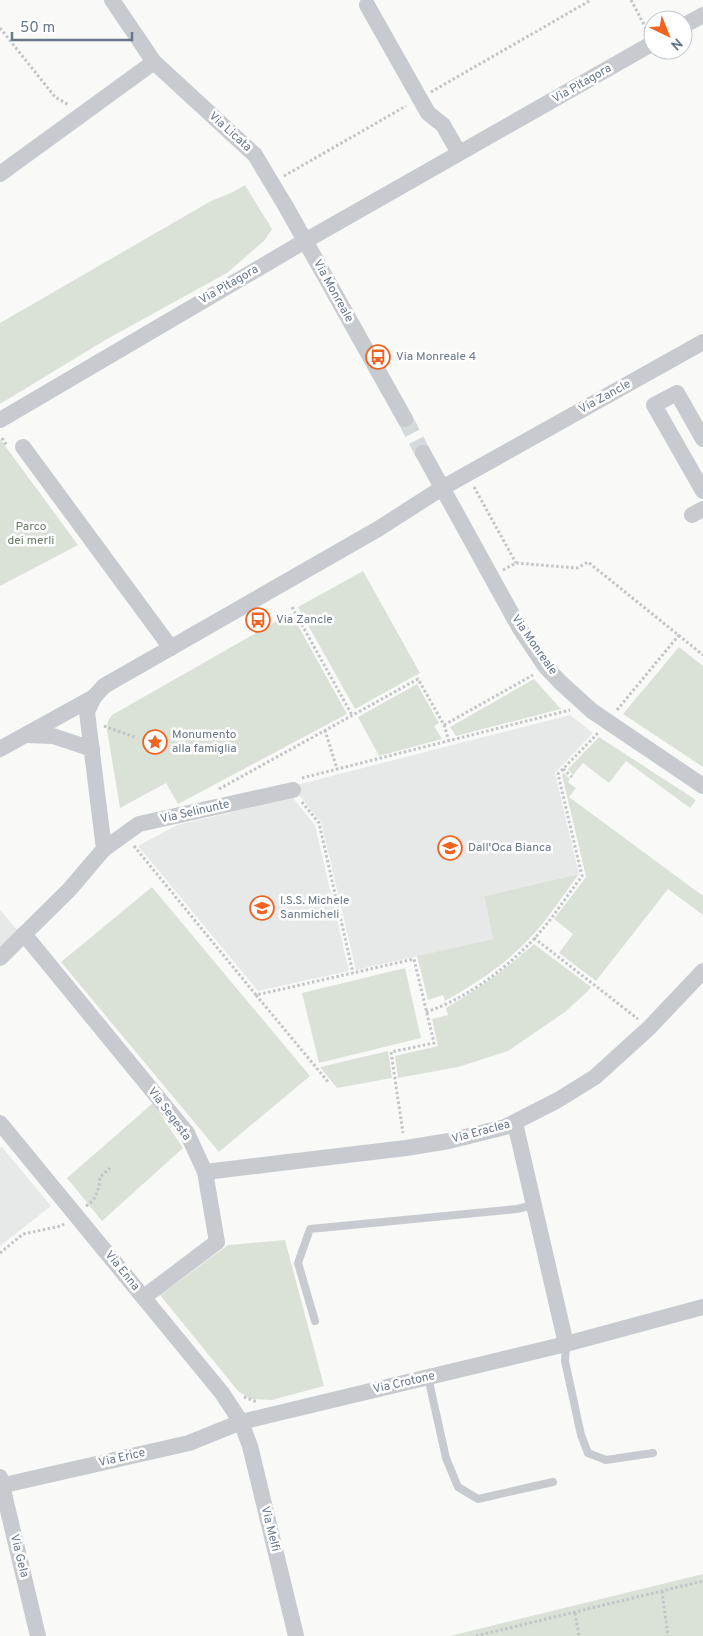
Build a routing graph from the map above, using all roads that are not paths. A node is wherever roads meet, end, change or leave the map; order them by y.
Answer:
1 (112, 0) edge
2 (367, 5) dead end
3 (643, 41) edge
4 (154, 62) junction
5 (459, 153) junction
6 (0, 174) edge
7 (305, 241) junction
8 (703, 342) edge
9 (0, 420) edge
10 (405, 420) tunnel mouth
11 (703, 439) edge
12 (23, 447) dead end
13 (423, 453) tunnel mouth
14 (442, 488) junction
15 (703, 491) edge
16 (171, 648) junction
17 (94, 697) junction
18 (24, 735) junction
19 (0, 749) edge
20 (92, 749) junction
21 (703, 786) edge
22 (293, 790) road end
23 (104, 849) junction
24 (24, 934) junction
25 (0, 958) edge
26 (701, 972) edge
27 (515, 1123) junction
28 (2, 1128) edge
29 (205, 1172) junction
30 (533, 1205) junction
31 (144, 1297) junction
32 (703, 1306) edge
33 (315, 1321) dead end
34 (566, 1344) junction
35 (428, 1377) junction
36 (241, 1422) junction
37 (653, 1453) dead end
38 (1, 1482) edge
39 (553, 1482) dead end
40 (38, 1636) edge
41 (296, 1636) edge

1 - 4 street, Via Licata
2 - 5 street
3 - 5 street, Via Pitagora
4 - 6 street
4 - 7 street, Via Licata
5 - 7 street, Via Pitagora
7 - 9 street, Via Pitagora
7 - 10 street, Via Monreale
8 - 14 street, Via Zancle
11 - 15 street
12 - 16 street
13 - 14 street, Via Monreale
14 - 16 street, Via Zancle
14 - 21 street, Via Monreale
16 - 17 street, Via Zancle
17 - 18 street, Via Zancle
17 - 20 street
18 - 19 street, Via Zancle
18 - 20 street
20 - 23 street
22 - 23 street, Via Selinunte
23 - 24 street, Via Selinunte
24 - 25 street, Via Selinunte
24 - 29 street, Via Segesta
26 - 27 street, Via Eraclea
27 - 29 street, Via Eraclea
27 - 30 street
28 - 31 street, Via Enna
29 - 31 street, Via Segesta
30 - 33 lane
30 - 34 street
31 - 36 street, Via Enna
32 - 34 street, Via Crotone
34 - 35 street, Via Crotone
34 - 37 lane
35 - 36 street, Via Crotone
35 - 39 lane
36 - 38 street, Via Erice
36 - 41 street, Via Melfi
38 - 40 street, Via Gela

